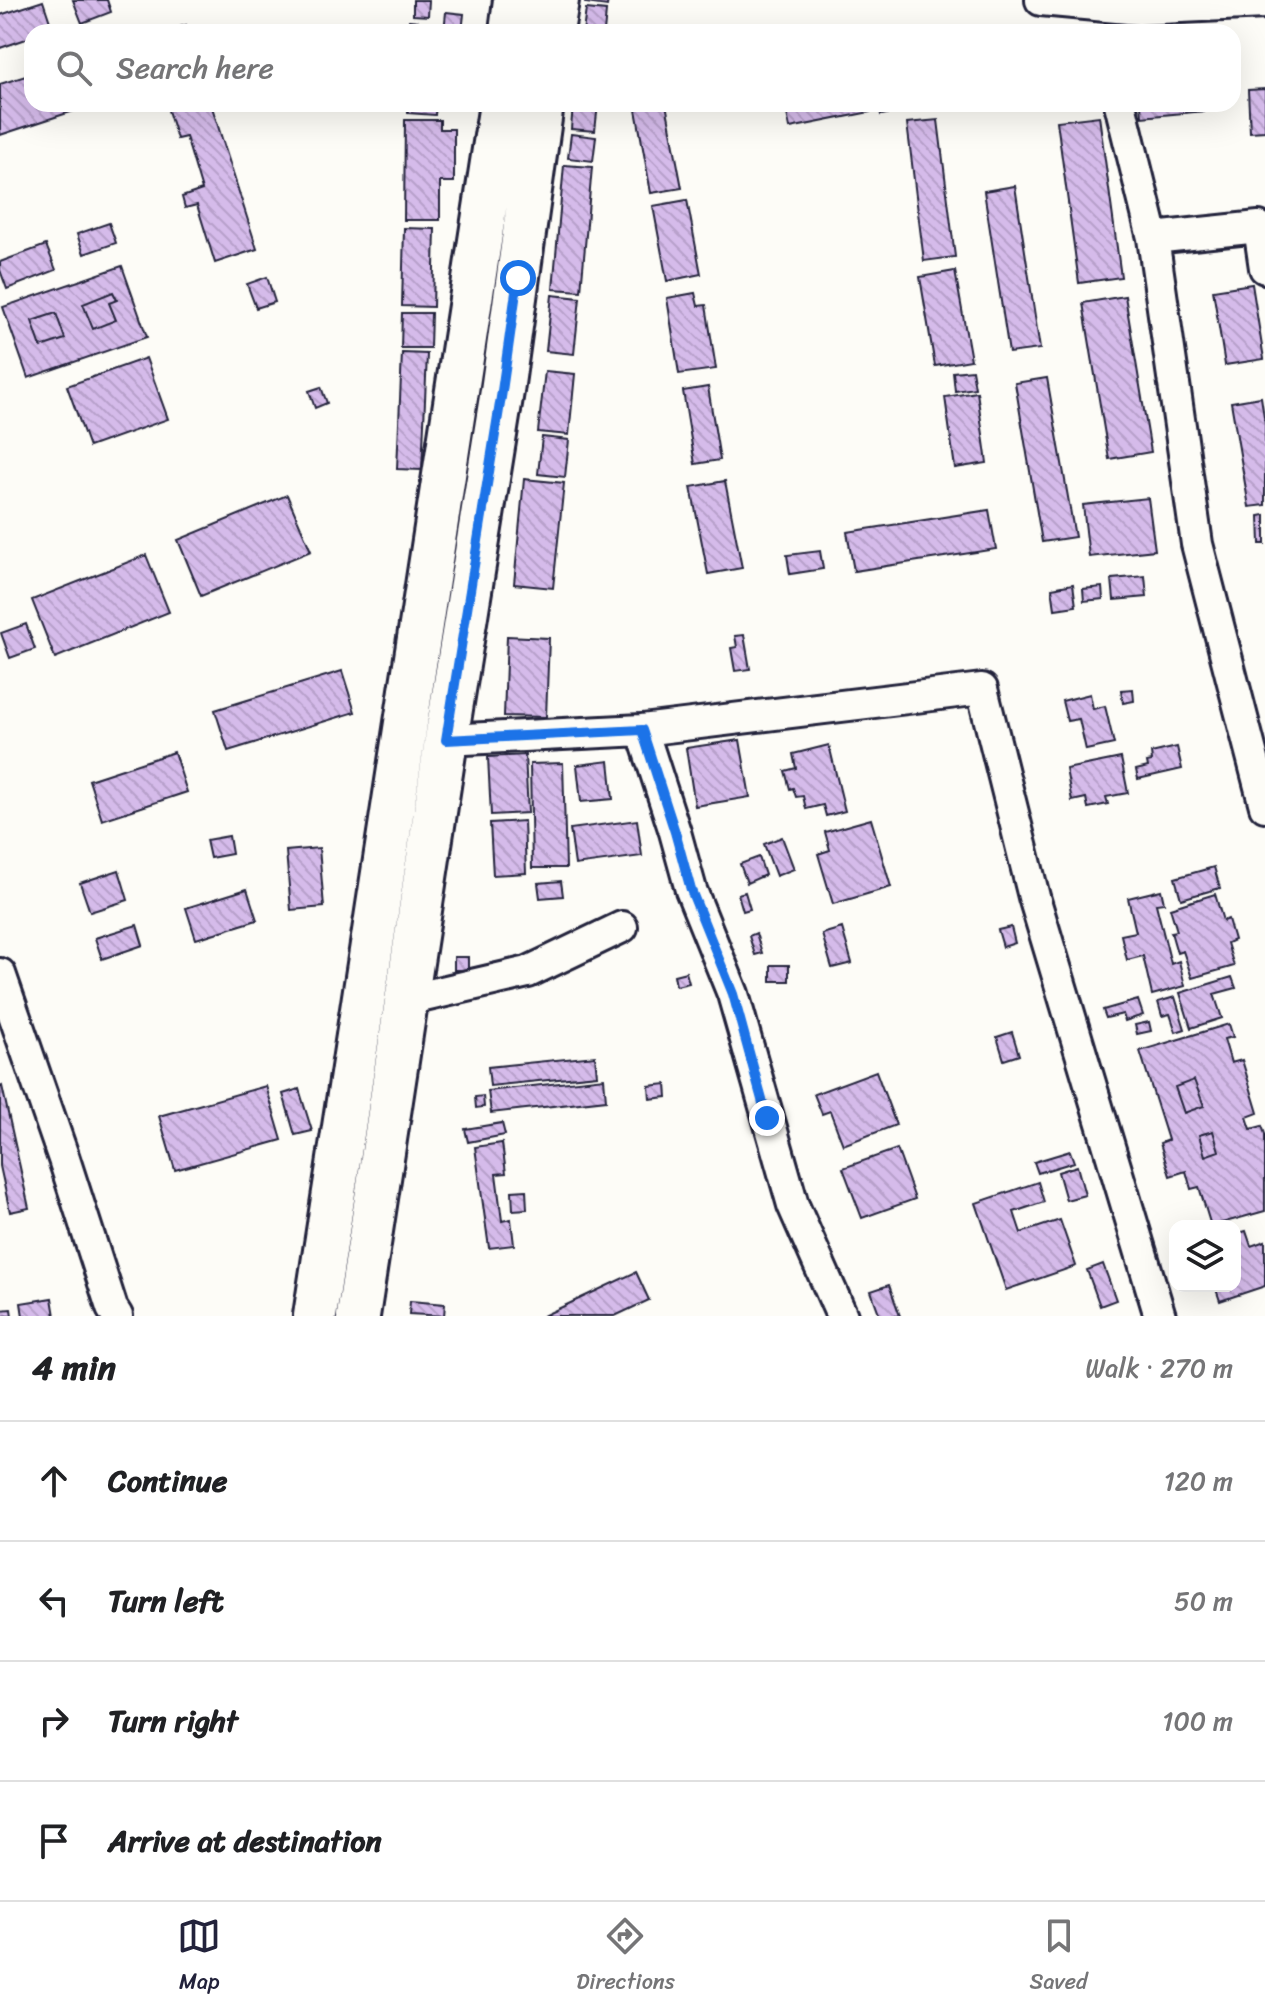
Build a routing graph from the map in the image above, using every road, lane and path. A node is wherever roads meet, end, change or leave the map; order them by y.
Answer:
1 (515, 0) edge
2 (557, 0) edge
3 (1041, 0) edge
4 (1265, 3) edge
5 (512, 24) edge
6 (553, 24) edge
7 (500, 112) edge
8 (541, 112) edge
9 (1122, 112) edge
10 (1153, 238) junction
11 (1265, 268) edge
12 (642, 730) junction
13 (446, 740) junction
14 (1265, 806) edge
15 (622, 927) dead end
16 (1, 980) edge
17 (407, 1000) junction
18 (117, 1316) edge
19 (315, 1316) edge
20 (358, 1316) edge
21 (842, 1316) edge
22 (1160, 1316) edge

1 - 5 main road
2 - 6 main road
3 - 4 street
7 - 19 main road
8 - 13 main road
9 - 10 street
10 - 11 street
10 - 14 street
12 - 13 street
12 - 21 street
12 - 22 street
13 - 17 main road
15 - 17 street
16 - 18 street
17 - 20 main road

